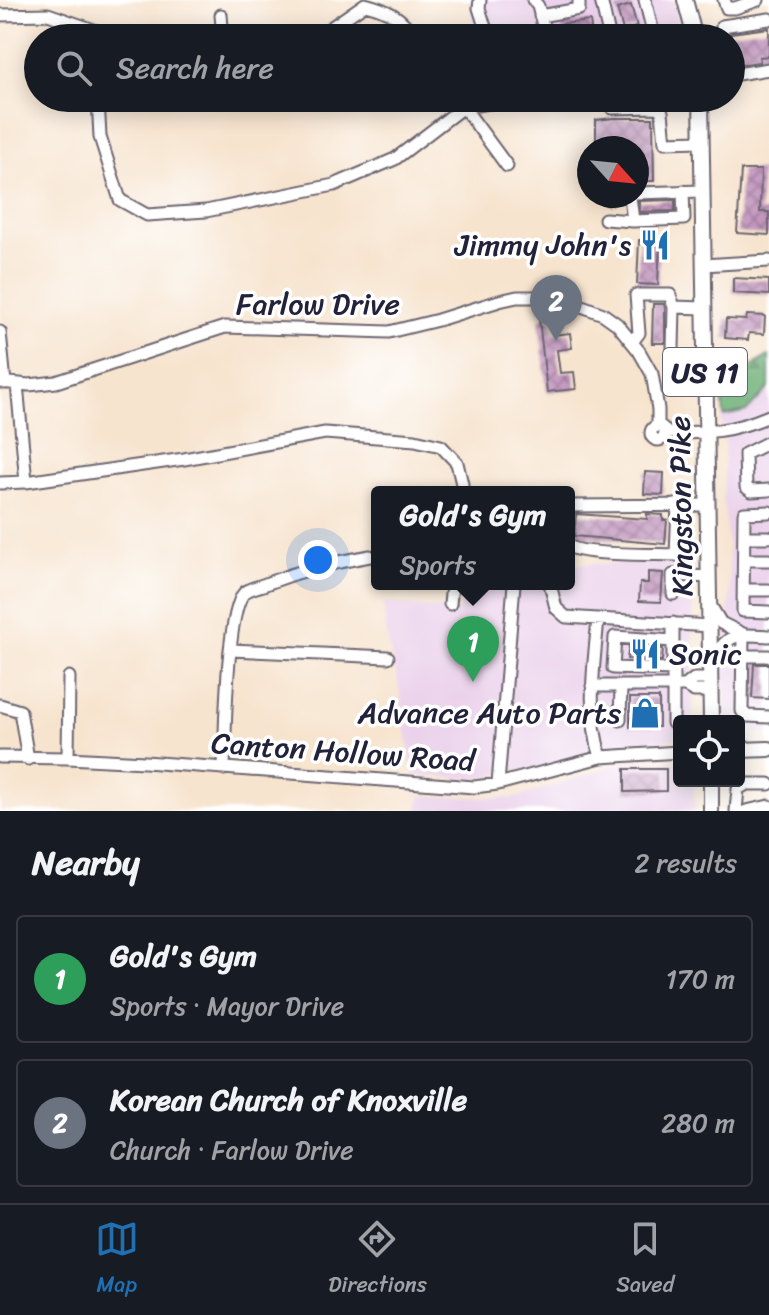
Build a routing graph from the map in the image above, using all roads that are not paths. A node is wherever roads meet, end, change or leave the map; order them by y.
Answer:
1 (480, 0) edge
2 (533, 0) edge
3 (579, 0) edge
4 (601, 0) edge
5 (645, 0) edge
6 (724, 0) edge
7 (758, 0) edge
8 (689, 4) edge
9 (0, 15) edge
10 (221, 15) dead end
11 (540, 16) junction
12 (769, 19) edge
13 (77, 24) edge
14 (222, 24) edge
15 (336, 24) edge
16 (406, 24) edge
17 (484, 24) edge
18 (542, 24) edge
19 (606, 24) edge
20 (653, 24) edge
21 (693, 24) edge
22 (735, 24) edge
23 (769, 69) edge
24 (745, 73) edge
25 (99, 112) edge
26 (449, 112) edge
27 (467, 112) edge
28 (662, 112) edge
29 (701, 112) edge
30 (702, 141) junction
31 (507, 166) dead end
32 (683, 191) junction
33 (702, 191) junction
34 (649, 192) edge
35 (631, 208) edge
36 (703, 218) junction
37 (605, 219) dead end
38 (684, 219) junction
39 (633, 221) junction
40 (769, 261) edge
41 (703, 265) junction
42 (674, 307) junction
43 (704, 308) junction
44 (0, 332) edge
45 (632, 342) junction
46 (673, 348) dead end
47 (8, 383) edge
48 (769, 416) edge
49 (705, 433) junction
50 (769, 442) edge
51 (26, 482) junction
52 (0, 483) edge
53 (462, 486) edge
54 (769, 490) edge
55 (678, 504) junction
56 (707, 505) junction
57 (575, 506) edge
58 (769, 512) edge
59 (744, 537) junction
60 (769, 537) edge
61 (575, 549) edge
62 (370, 556) dead end
63 (744, 560) junction
64 (769, 560) edge
65 (709, 577) junction
66 (451, 590) edge
67 (514, 590) edge
68 (552, 590) edge
69 (744, 590) junction
70 (769, 590) edge
71 (673, 594) dead end
72 (450, 604) dead end
73 (710, 605) junction
74 (769, 612) edge
75 (598, 619) junction
76 (615, 620) junction
77 (673, 623) junction
78 (710, 626) junction
79 (743, 634) junction
80 (769, 636) edge
81 (615, 637) junction
82 (673, 641) junction
83 (231, 650) junction
84 (741, 656) junction
85 (769, 656) edge
86 (388, 657) dead end
87 (710, 662) junction
88 (613, 668) junction
89 (673, 670) junction
90 (69, 677) dead end
91 (711, 685) junction
92 (592, 686) junction
93 (617, 686) junction
94 (679, 686) junction
95 (0, 705) edge
96 (674, 715) edge
97 (711, 715) edge
98 (769, 717) edge
99 (620, 720) dead end
100 (769, 749) edge
101 (745, 750) edge
102 (673, 752) edge
103 (0, 757) edge
104 (601, 757) junction
105 (68, 758) junction
106 (28, 759) junction
107 (224, 769) junction
108 (498, 784) junction
109 (769, 784) edge
110 (711, 787) edge
111 (769, 806) edge
112 (711, 811) edge
113 (736, 811) edge
114 (746, 811) edge

1 - 17 street
2 - 11 street
3 - 11 street
4 - 19 street
5 - 20 street
6 - 7 street
8 - 21 main road
9 - 13 street
10 - 14 street
11 - 18 street
12 - 22 street
15 - 16 street
23 - 24 street
25 - 26 street
27 - 31 street
28 - 30 street
29 - 30 main road, Kingston Pike / US 11
30 - 33 main road, Kingston Pike / US 11
32 - 33 street
32 - 34 street
32 - 38 street
33 - 36 main road, Kingston Pike / US 11
35 - 39 street
36 - 38 street
36 - 41 main road, Kingston Pike / US 11
37 - 39 street
38 - 39 street
40 - 41 street
41 - 43 main road, Kingston Pike / US 11
42 - 43 street
42 - 45 street
42 - 46 street
43 - 49 main road, Kingston Pike / US 11
44 - 47 street
45 - 47 street, Farlow Drive
45 - 49 street, Farlow Drive
47 - 51 street
48 - 49 street, Farlow Drive
49 - 56 main road, Kingston Pike / US 11
50 - 54 street
51 - 52 street
51 - 53 street
55 - 56 street
55 - 57 street
55 - 61 street
56 - 65 main road, Kingston Pike / US 11
58 - 59 street
59 - 60 street
59 - 63 street
62 - 83 street
63 - 64 street
63 - 69 street
65 - 71 street
65 - 73 main road, Kingston Pike / US 11
66 - 72 street
67 - 108 street
68 - 75 street
69 - 70 street
69 - 74 street
73 - 78 main road, Kingston Pike / US 11
73 - 79 street
75 - 76 street
75 - 92 street
76 - 77 street
76 - 81 street
77 - 78 street
77 - 82 street
78 - 87 main road, Kingston Pike / US 11
79 - 80 street
79 - 84 street
79 - 87 street
81 - 82 street
81 - 88 street
82 - 89 street
83 - 86 street
83 - 107 street
84 - 85 street
84 - 98 street
87 - 91 main road, Kingston Pike / US 11
88 - 89 street
88 - 93 street
89 - 94 street
90 - 105 street
91 - 94 street
91 - 97 main road, Kingston Pike / US 11
92 - 93 street
92 - 104 street
93 - 94 street
93 - 99 street
94 - 96 street
95 - 106 street
100 - 101 main road
102 - 104 street, Canton Hollow Road
103 - 106 street, Canton Hollow Road
104 - 108 street, Canton Hollow Road
105 - 106 street, Canton Hollow Road
105 - 107 street, Canton Hollow Road
107 - 108 street, Canton Hollow Road
109 - 113 street
110 - 112 main road
111 - 114 street

